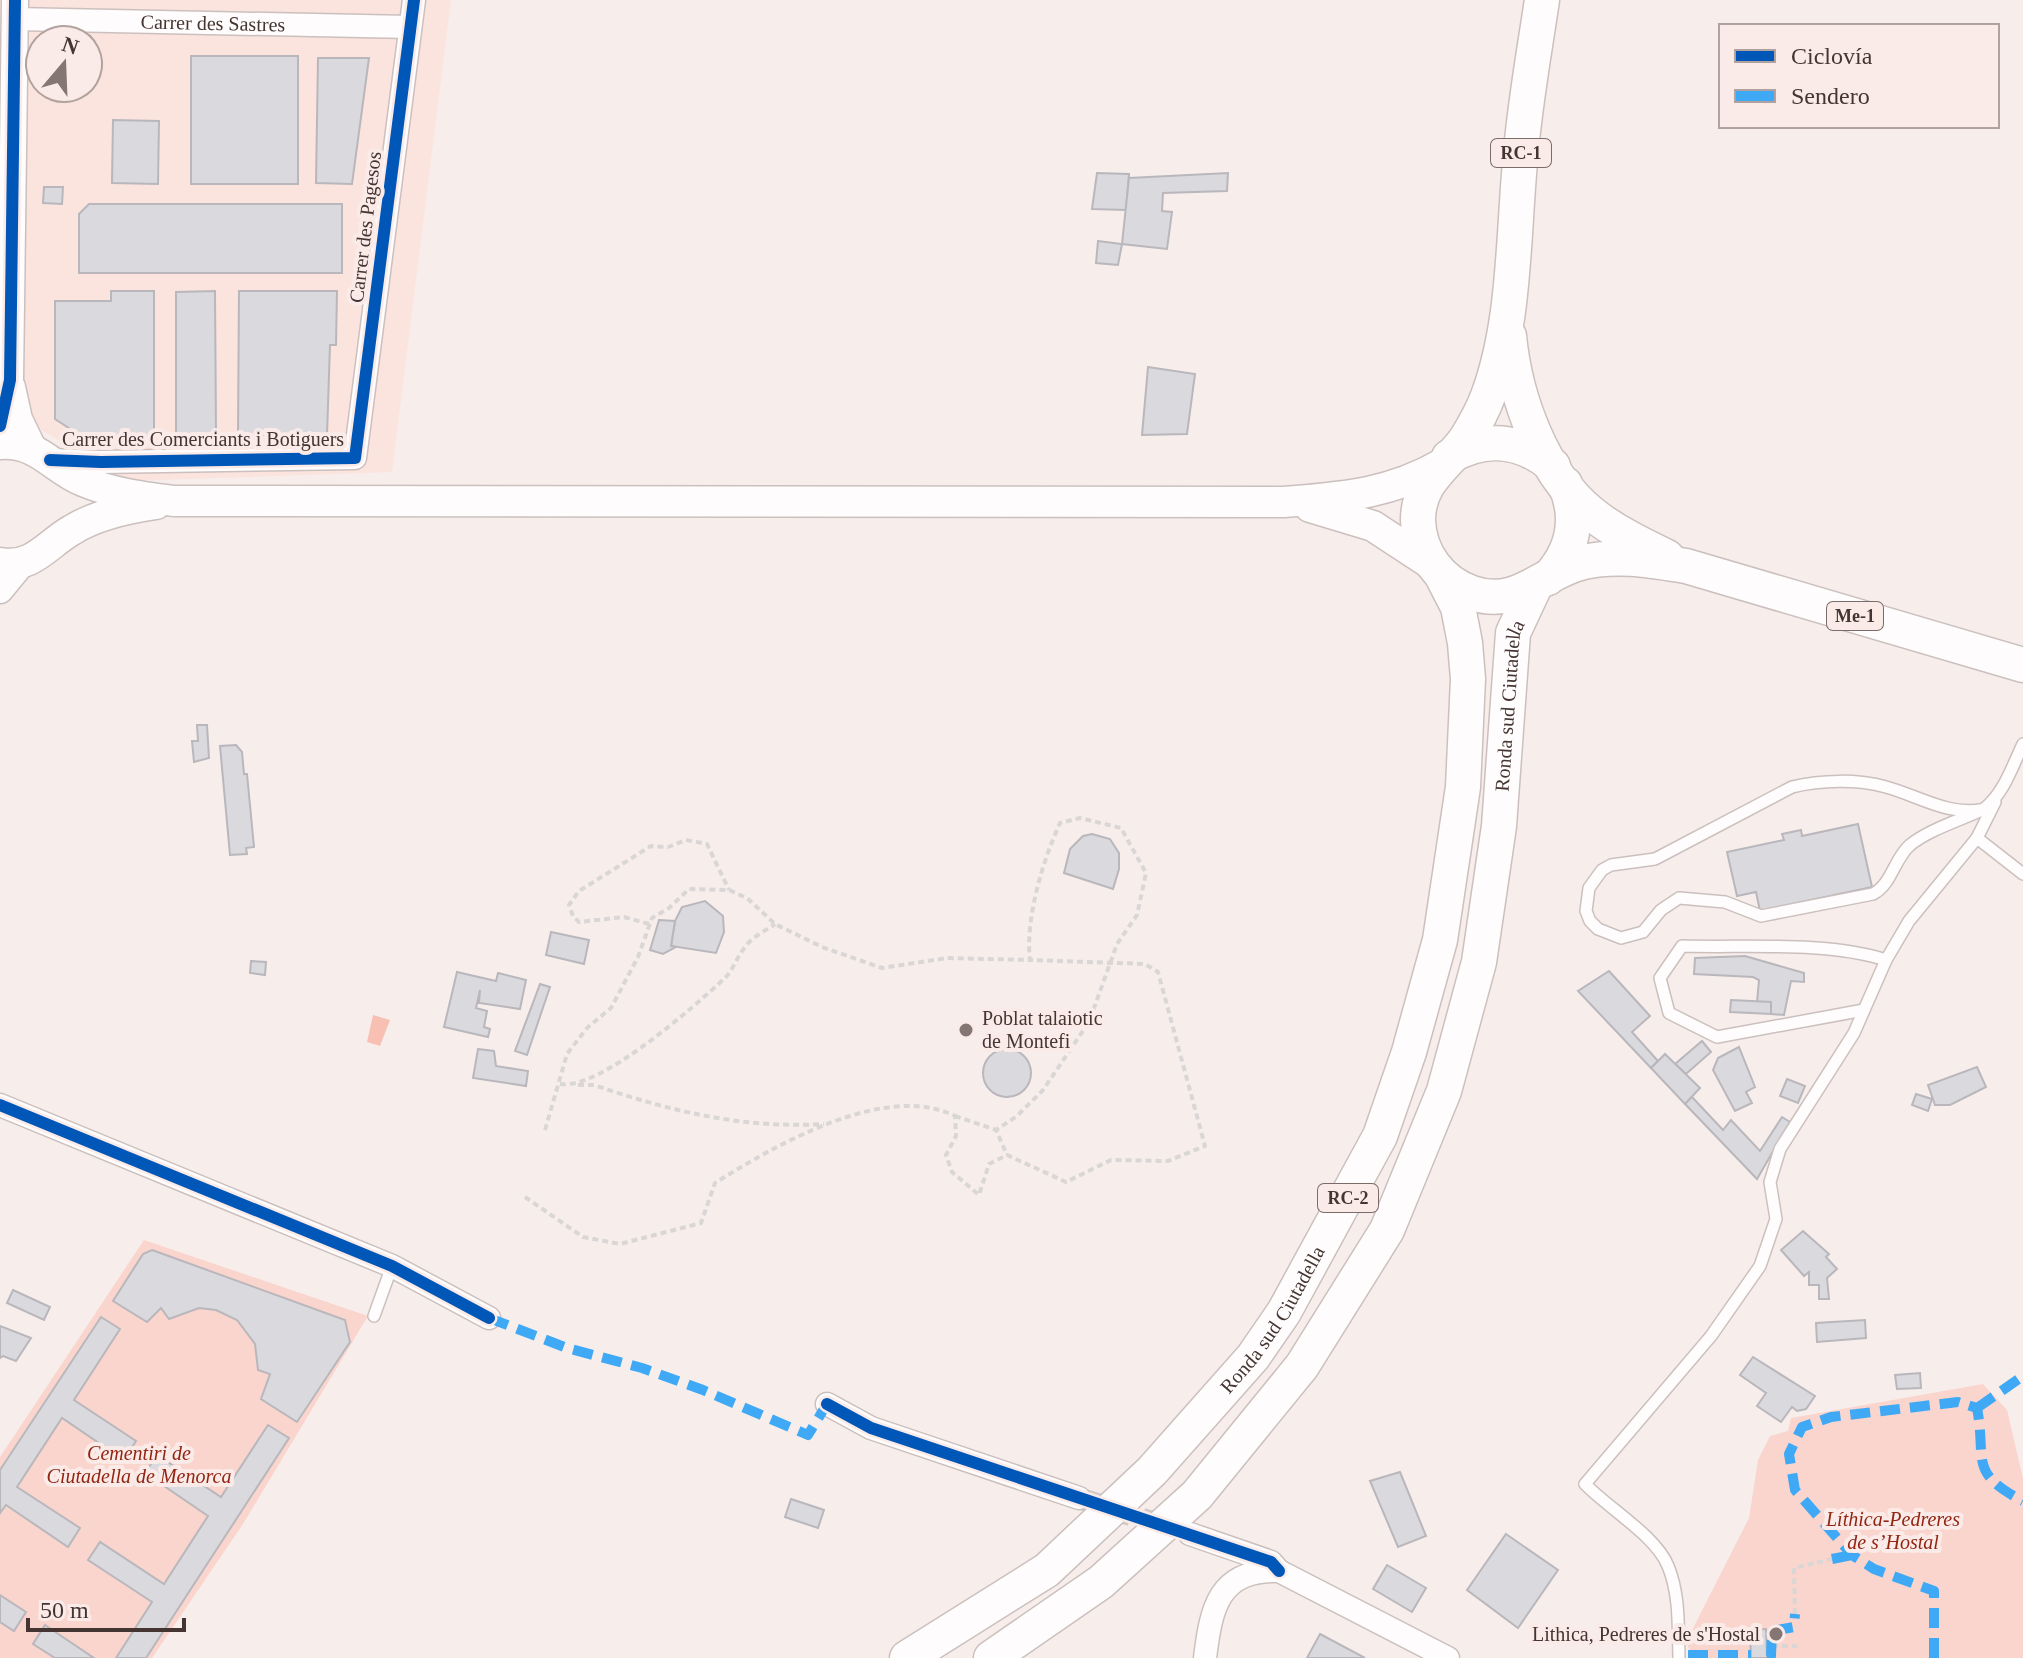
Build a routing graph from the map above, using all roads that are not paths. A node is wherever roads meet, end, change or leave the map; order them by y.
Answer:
1 (414, 0) edge
2 (1542, 0) edge
3 (15, 10) edge
4 (410, 27) junction
5 (1508, 308) junction
6 (10, 380) junction
7 (0, 426) edge
8 (0, 444) edge
9 (46, 457) junction
10 (355, 458) joint
11 (1445, 461) junction
12 (1559, 475) junction
13 (174, 501) junction
14 (1284, 502) junction
15 (53, 545) junction
16 (12, 562) edge
17 (1686, 566) junction
18 (1437, 570) junction
19 (1541, 582) junction
20 (0, 590) edge
21 (2023, 665) edge
22 (2023, 744) edge
23 (1998, 795) junction
24 (1984, 809) junction
25 (1977, 838) junction
26 (2023, 874) edge
27 (1886, 960) junction
28 (1864, 1010) junction
29 (0, 1105) edge
30 (392, 1266) junction
31 (374, 1316) dead end
32 (489, 1318) dead end
33 (827, 1404) dead end
34 (1079, 1498) tunnel mouth
35 (1190, 1534) tunnel mouth
36 (1279, 1571) junction
37 (1684, 1657) edge
38 (907, 1658) edge
39 (991, 1658) edge
40 (1205, 1658) edge
41 (1448, 1658) edge

1 - 4 street, Carrer des Pagesos
2 - 5 main road, RC-1
3 - 4 street, Carrer des Sastres
3 - 6 street
4 - 10 street, Carrer des Pagesos
5 - 11 main road, RC-1
5 - 12 main road, RC-1
6 - 7 street
6 - 9 street
8 - 9 main road, Me-1
9 - 10 street, Carrer des Comerciants i Botiguers
9 - 13 main road, Me-1
9 - 15 main road
11 - 12 main road, Me-1
11 - 14 main road, Me-1
11 - 18 main road
12 - 17 main road, Me-1
12 - 19 main road
13 - 14 main road, Me-1
13 - 15 main road, Me-1
14 - 18 main road, Me-1
15 - 16 main road, Me-1
16 - 20 street
17 - 19 main road, Me-1
17 - 21 main road, Me-1
18 - 19 main road, Me-1
18 - 38 main road, Ronda sud Ciutadella / RC-2
19 - 39 main road, Ronda sud Ciutadella / RC-2
22 - 23 lane
23 - 24 lane
23 - 25 lane
24 - 24 lane
25 - 26 lane
25 - 27 lane
27 - 28 lane
27 - 28 lane
28 - 37 lane
29 - 30 street
30 - 31 lane
30 - 32 street
33 - 34 street
35 - 36 street
36 - 40 street
36 - 41 street

